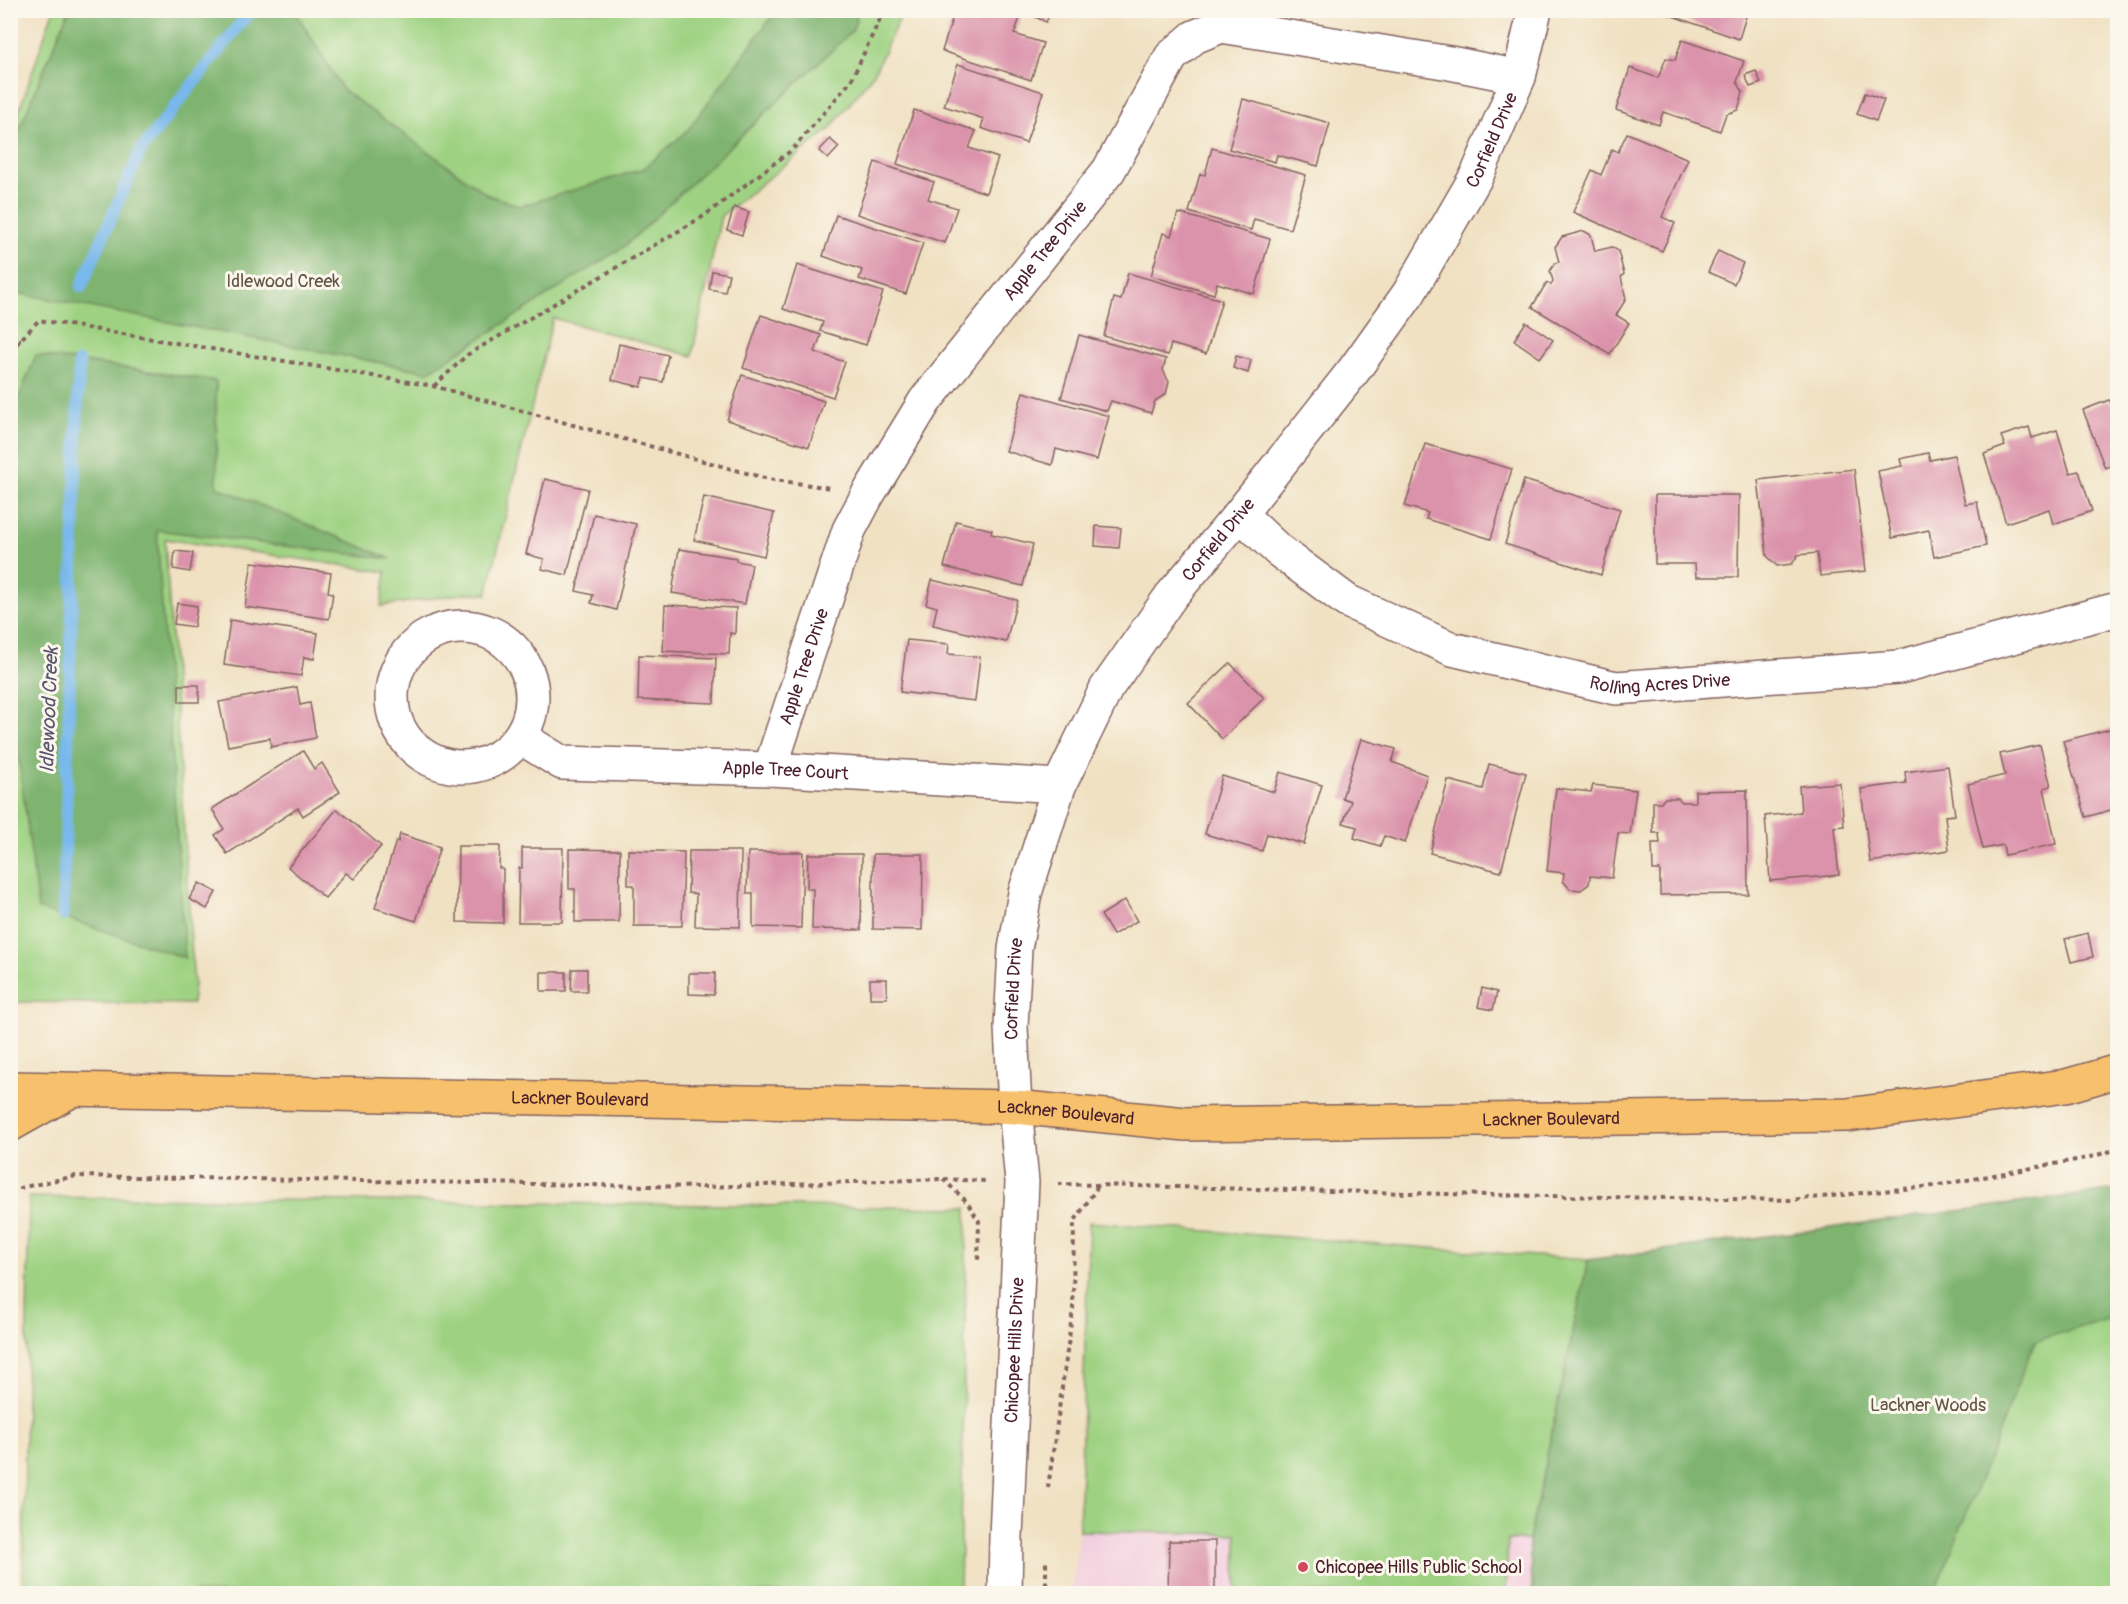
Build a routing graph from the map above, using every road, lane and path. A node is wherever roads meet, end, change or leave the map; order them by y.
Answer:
1 (884, 10) edge
2 (1535, 10) edge
3 (1519, 77) junction
4 (10, 339) edge
5 (21, 340) junction
6 (10, 351) edge
7 (433, 386) junction
8 (867, 496) junction
9 (1240, 514) junction
10 (2118, 609) edge
11 (520, 737) junction
12 (770, 769) junction
13 (1059, 786) junction
14 (2118, 1071) edge
15 (10, 1088) edge
16 (74, 1089) junction
17 (1015, 1107) junction
18 (10, 1125) edge
19 (2118, 1149) edge
20 (942, 1179) junction
21 (963, 1180) dead end
22 (1090, 1186) dead end
23 (1098, 1186) junction
24 (10, 1190) edge
25 (979, 1221) dead end
26 (1048, 1490) dead end
27 (1046, 1550) dead end
28 (1005, 1593) edge
29 (1046, 1593) edge

1 - 7 path
2 - 3 street, Corfield Drive
3 - 8 street, Apple Tree Drive
3 - 9 street, Corfield Drive
4 - 5 path
5 - 6 path
5 - 7 path
7 - 8 path
8 - 12 street, Apple Tree Drive
9 - 10 street, Rolling Acres Drive
9 - 13 street, Corfield Drive
11 - 11 street
11 - 12 street, Apple Tree Court
12 - 13 street, Apple Tree Court
13 - 17 street, Corfield Drive
14 - 17 main road, Lackner Boulevard
15 - 16 main road, Lackner Boulevard
16 - 17 main road, Lackner Boulevard
16 - 18 main road
17 - 28 street, Chicopee Hills Drive
19 - 23 path
20 - 21 path
20 - 24 path
20 - 25 path
22 - 23 path
23 - 26 path
27 - 29 path

